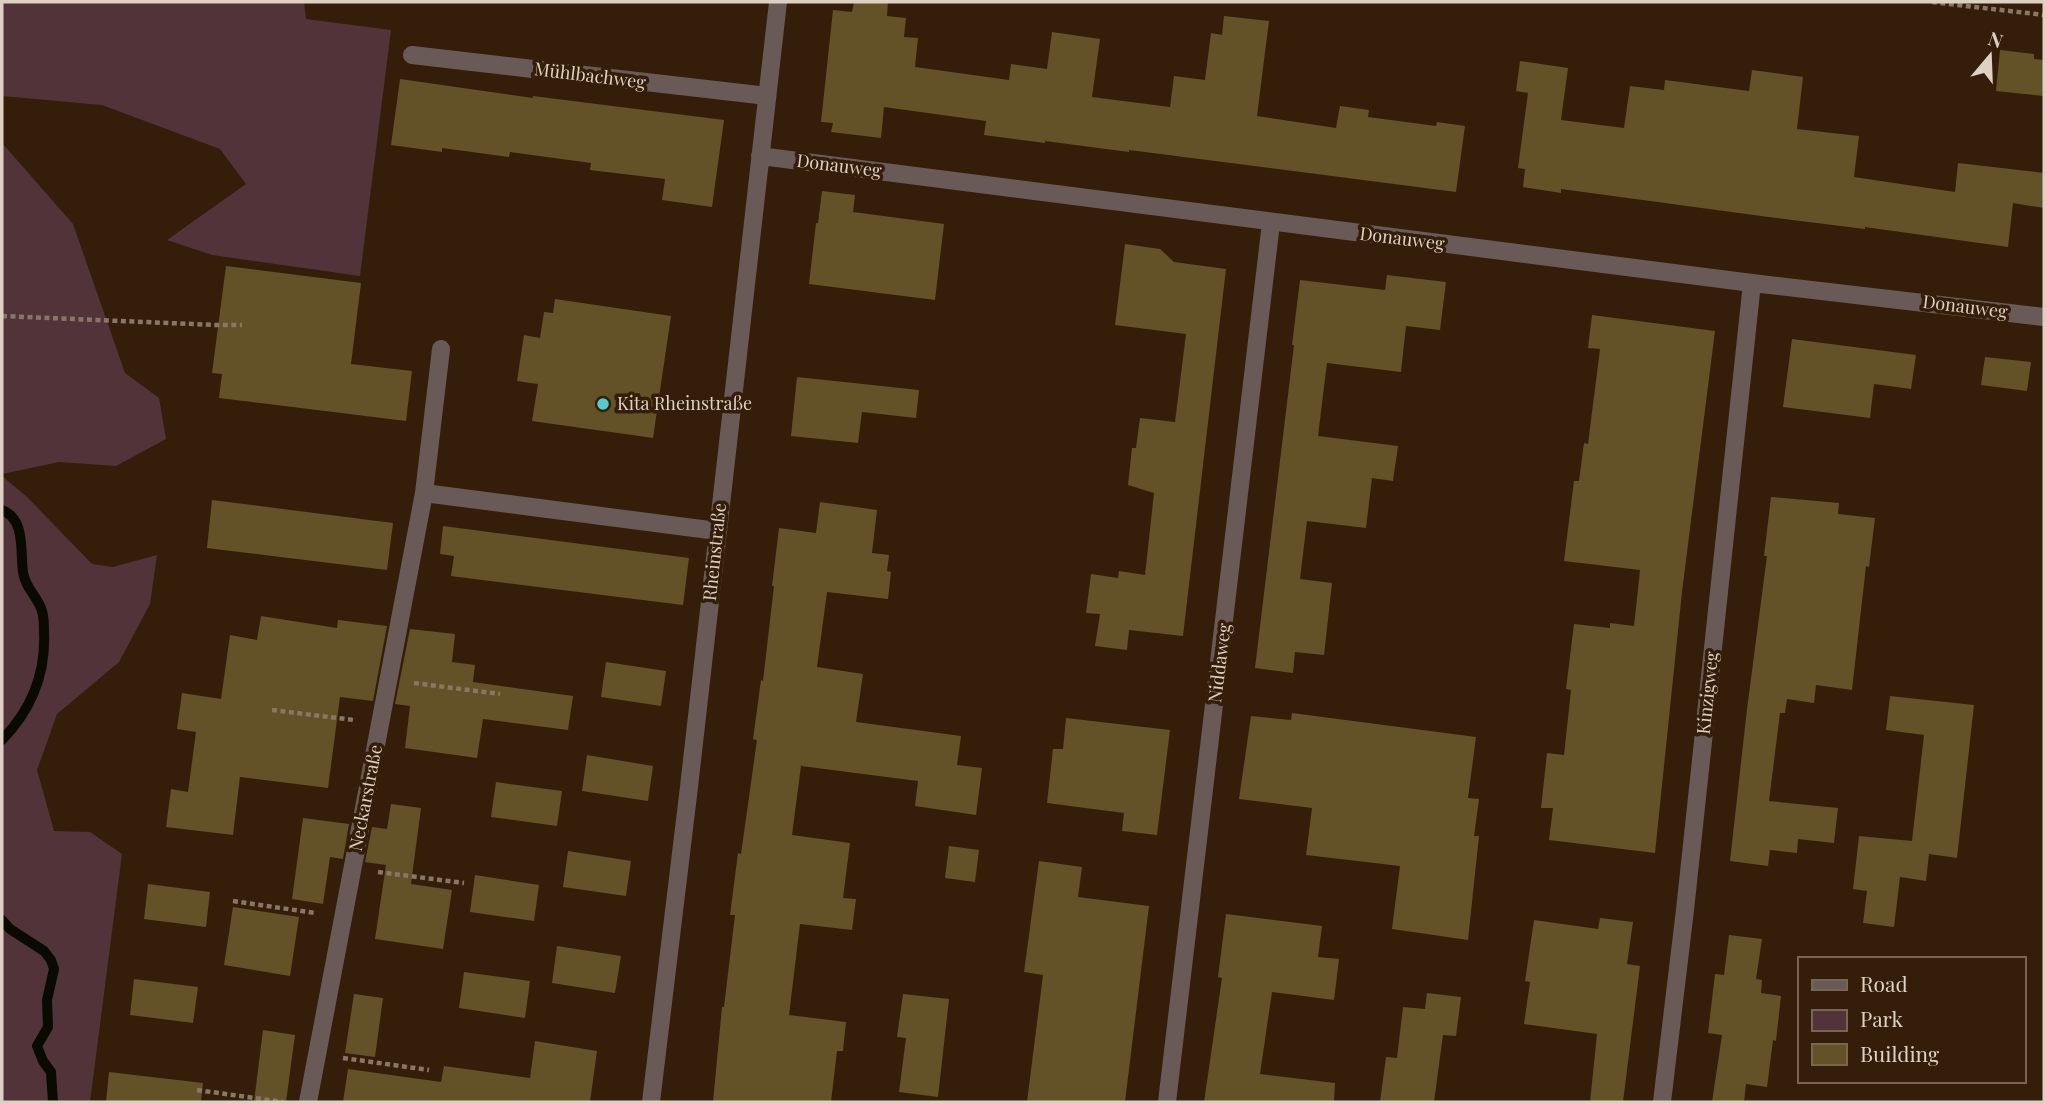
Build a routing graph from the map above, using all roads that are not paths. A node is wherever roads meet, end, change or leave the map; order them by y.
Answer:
1 (778, 2) edge
2 (412, 55) dead end
3 (767, 96) junction
4 (760, 156) junction
5 (1271, 223) junction
6 (1752, 283) junction
7 (2044, 317) edge
8 (441, 349) dead end
9 (424, 493) junction
10 (717, 531) junction
11 (309, 1102) edge
12 (650, 1102) edge
13 (1167, 1102) edge
14 (1662, 1102) edge

1 - 3 street, Rheinstraße
2 - 3 street, Mühlbachweg
3 - 4 street, Rheinstraße
4 - 5 street, Donauweg
4 - 10 street, Rheinstraße
5 - 6 street, Donauweg
5 - 13 street, Niddaweg
6 - 7 street, Donauweg
6 - 14 street, Kinzigweg
8 - 9 street, Neckarstraße
9 - 10 street
9 - 11 street, Neckarstraße
10 - 12 street, Rheinstraße

